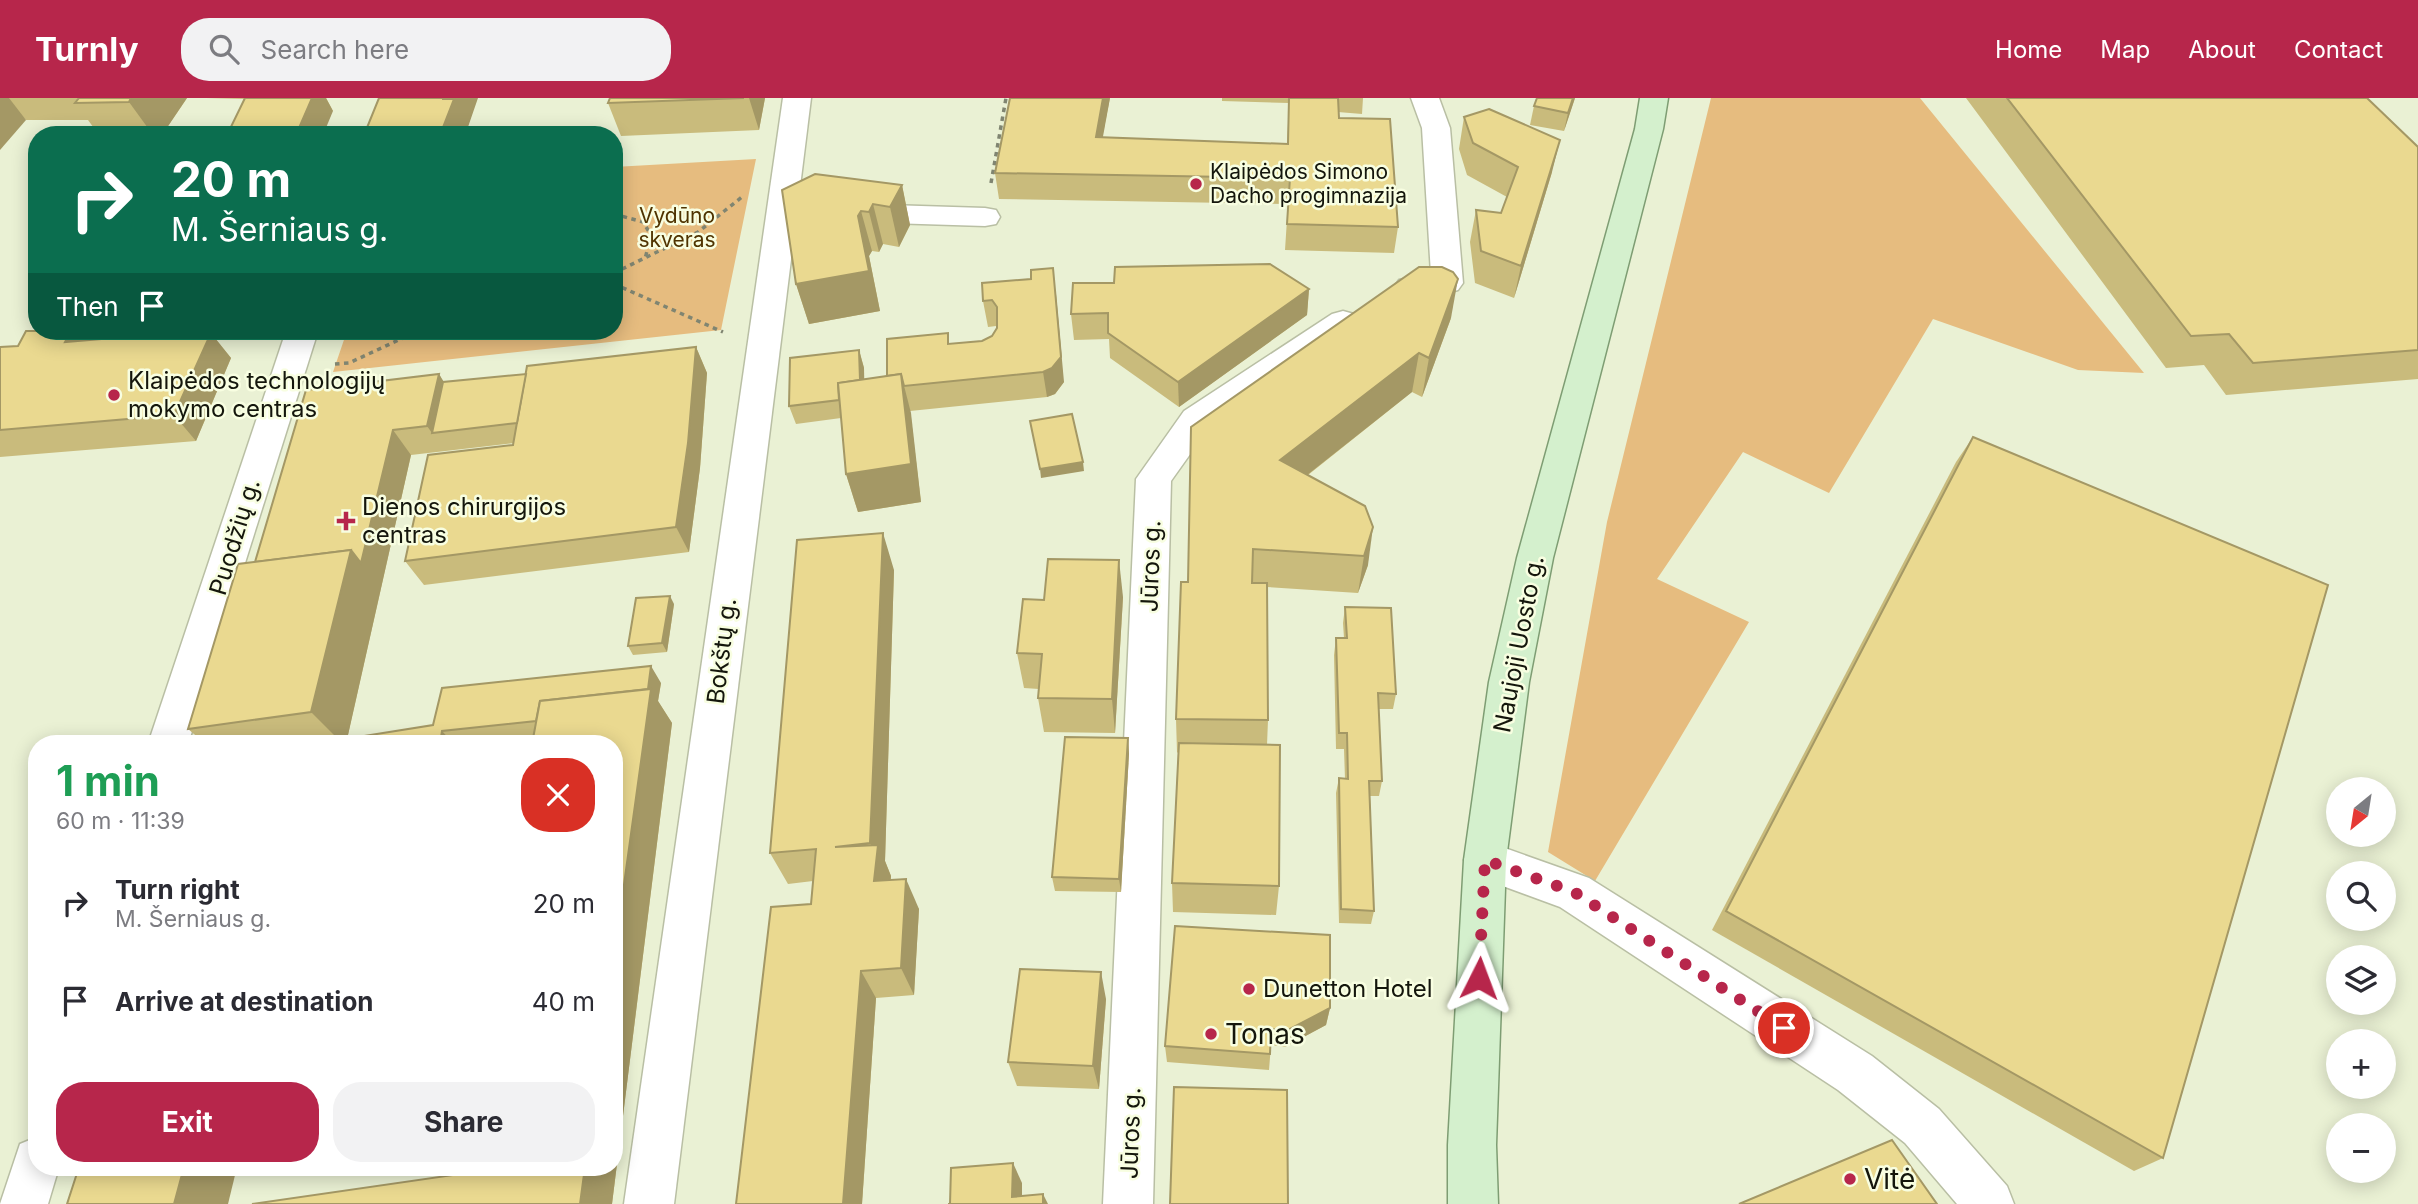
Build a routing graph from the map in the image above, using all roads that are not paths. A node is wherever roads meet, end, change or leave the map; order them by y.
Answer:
1 (797, 98) edge
2 (1425, 98) edge
3 (1654, 98) edge
4 (800, 190) junction
5 (985, 217) road end
6 (299, 340) edge
7 (171, 735) edge
8 (1485, 860) junction
9 (32, 1176) edge
10 (23, 1204) edge
11 (649, 1204) edge
12 (1128, 1204) edge
13 (1473, 1204) edge
14 (1989, 1204) edge

1 - 4 street, Bokštų g.
2 - 12 street, Jūros g.
3 - 8 main road, Naujoji Uosto g.
4 - 5 street
4 - 11 street, Bokštų g.
6 - 7 street, Puodžių g.
8 - 13 main road, Naujoji Uosto g.
8 - 14 street
9 - 10 street

